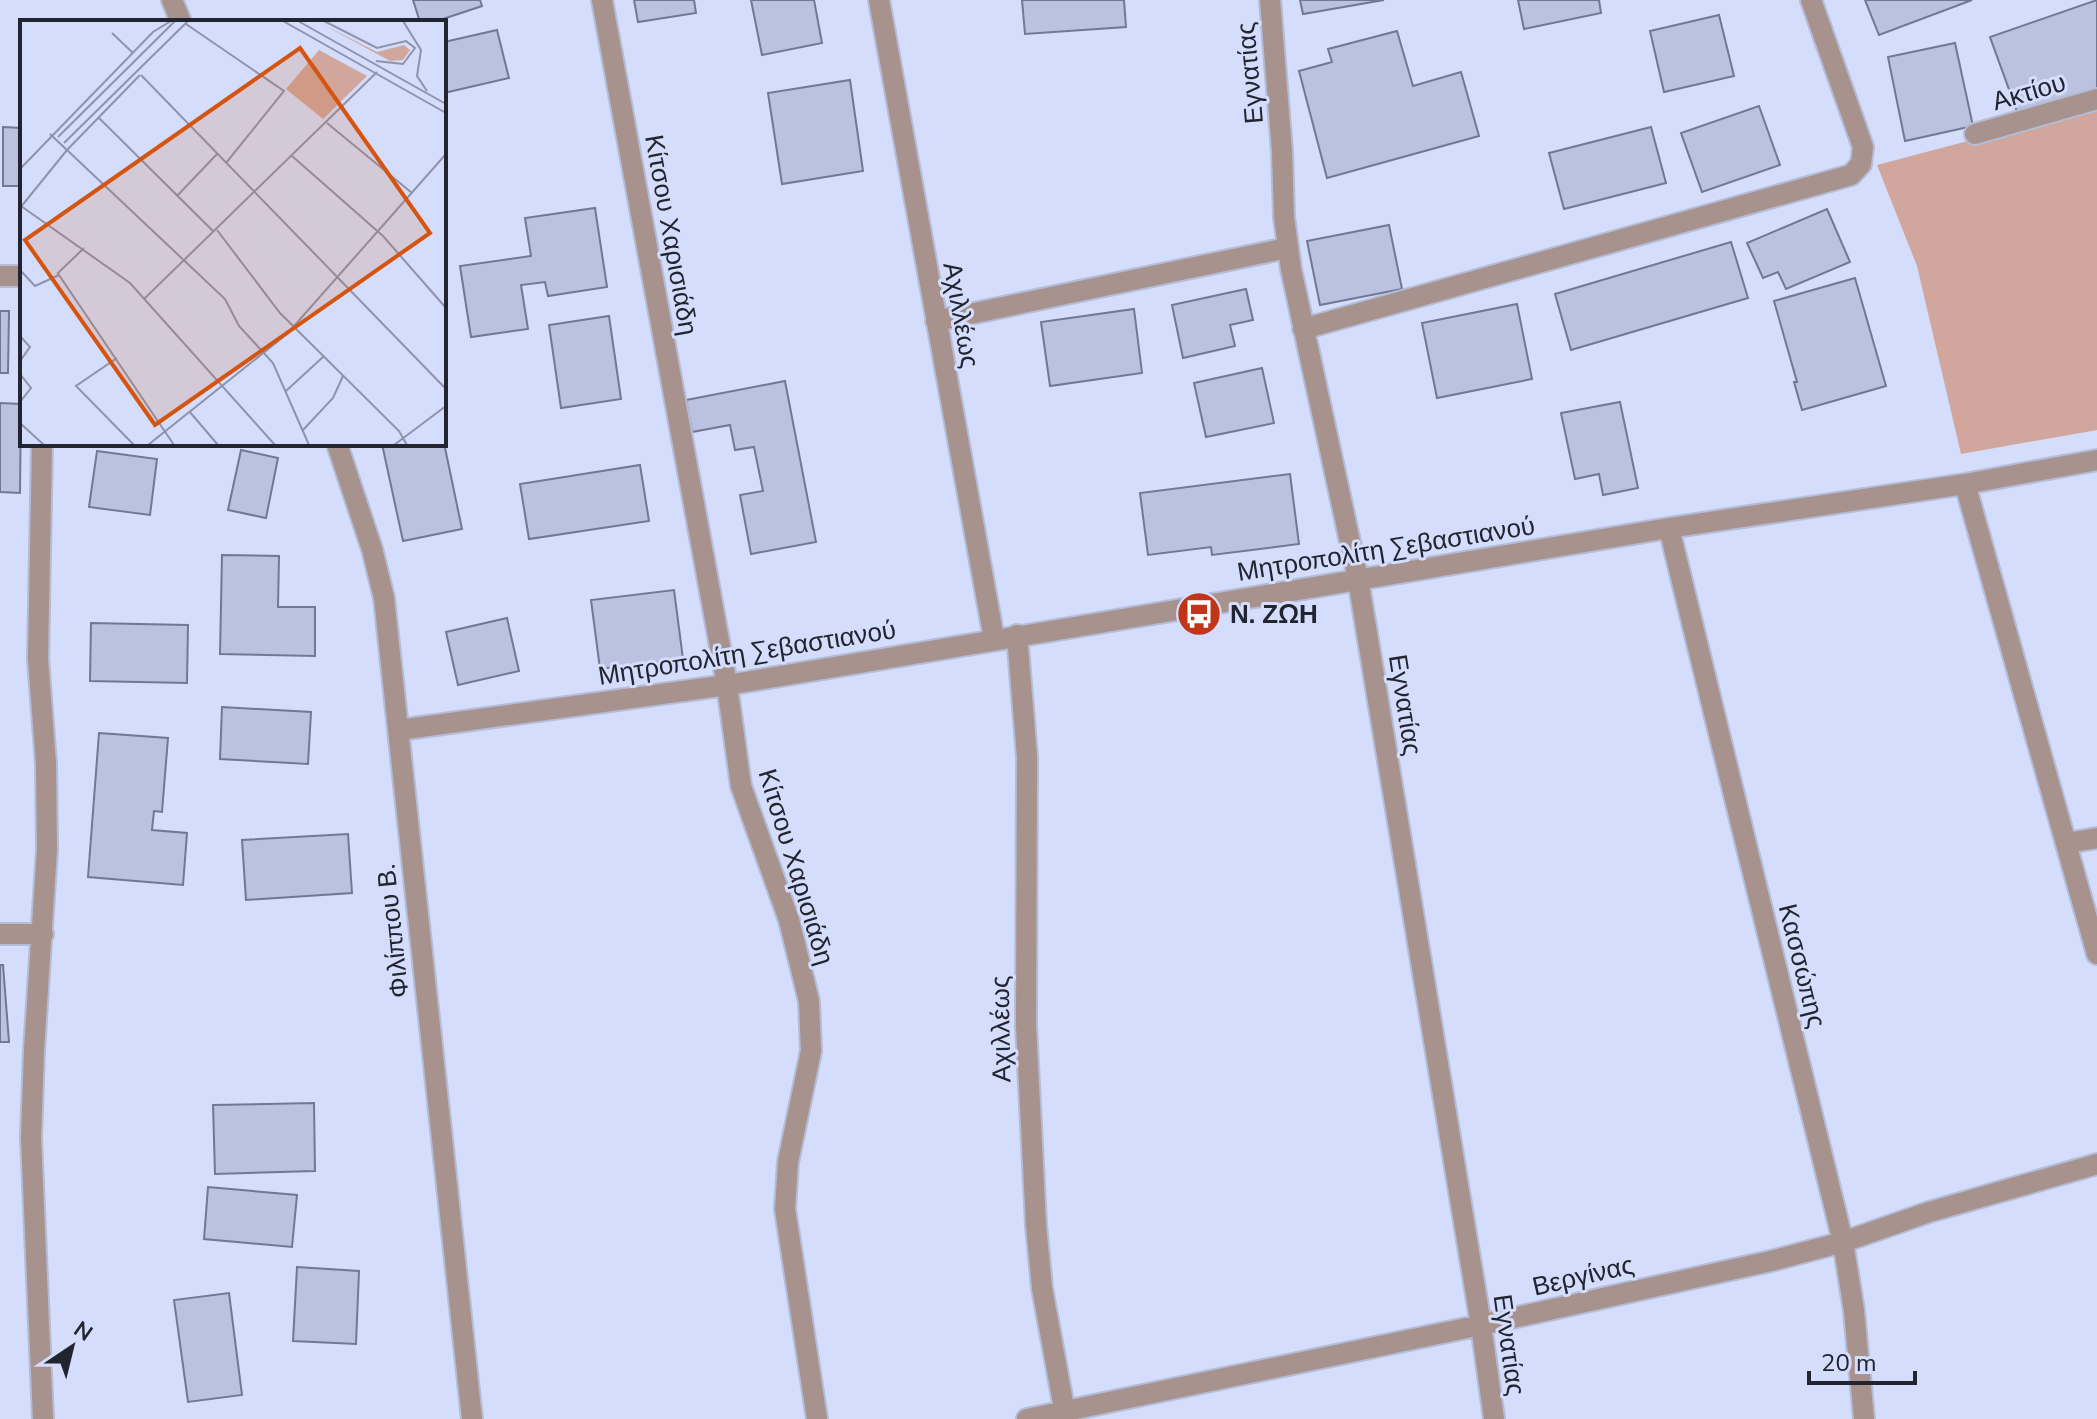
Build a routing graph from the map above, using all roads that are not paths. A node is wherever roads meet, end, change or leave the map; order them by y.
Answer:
1 (172, 0) edge
2 (602, 0) edge
3 (879, 0) edge
4 (1270, 0) edge
5 (1811, 0) edge
6 (180, 20) edge
7 (2097, 99) edge
8 (1975, 134) dead end
9 (1287, 248) junction
10 (936, 321) junction
11 (1303, 329) junction
12 (42, 446) edge
13 (338, 446) edge
14 (2097, 460) edge
15 (1965, 484) junction
16 (1669, 528) junction
17 (1358, 579) junction
18 (1017, 635) junction
19 (994, 639) junction
20 (727, 685) junction
21 (399, 730) junction
22 (2097, 838) edge
23 (2066, 843) junction
24 (0, 934) edge
25 (43, 934) junction
26 (2097, 954) edge
27 (2097, 1164) edge
28 (1843, 1242) junction
29 (1481, 1325) junction
30 (1066, 1415) edge
31 (43, 1419) edge
32 (472, 1419) edge
33 (817, 1419) edge
34 (1027, 1419) edge
35 (1494, 1419) edge
36 (1864, 1419) edge

1 - 6 street
2 - 20 street, Κίτσου Χαρισιάδη
3 - 10 street, Αχιλλέως
4 - 9 street, Εγνατίας
5 - 11 street
7 - 8 street, Ακτίου
9 - 10 street
9 - 11 street, Εγνατίας
10 - 19 street, Αχιλλέως
11 - 17 street, Εγνατίας
12 - 25 street
13 - 21 street, Φιλίππου Β.
14 - 15 street, Μητροπολίτη Σεβαστιανού
15 - 16 street, Μητροπολίτη Σεβαστιανού
15 - 23 street
16 - 17 street, Μητροπολίτη Σεβαστιανού
16 - 28 street, Κασσώπης
17 - 18 street, Μητροπολίτη Σεβαστιανού
17 - 29 street, Εγνατίας
18 - 19 street, Μητροπολίτη Σεβαστιανού
18 - 30 street, Αχιλλέως
19 - 20 street, Μητροπολίτη Σεβαστιανού
20 - 21 street, Μητροπολίτη Σεβαστιανού
20 - 33 street, Κίτσου Χαρισιάδη
21 - 32 street, Φιλίππου Β.
22 - 23 street
23 - 26 street
24 - 25 street
25 - 31 street
27 - 28 street, Βεργίνας
28 - 29 street, Βεργίνας
28 - 36 street, Κασσώπης
29 - 30 street, Βεργίνας
29 - 35 street, Εγνατίας
30 - 34 street, Βεργίνας

